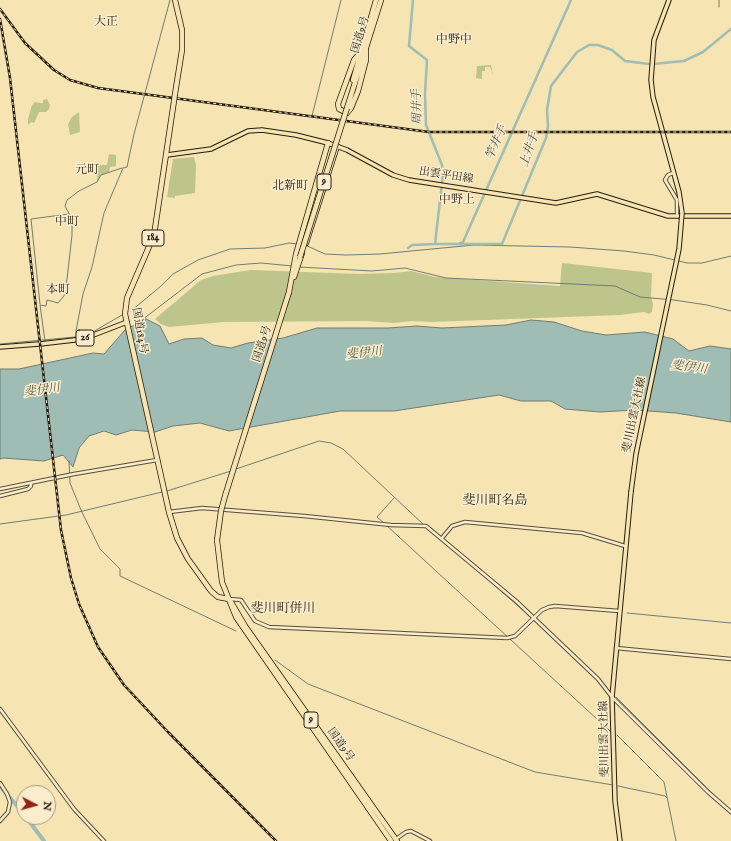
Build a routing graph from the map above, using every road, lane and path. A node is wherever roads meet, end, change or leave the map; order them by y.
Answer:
1 (175, 0) edge
2 (376, 0) edge
3 (381, 0) edge
4 (669, 0) edge
5 (366, 49) junction
6 (360, 53) junction
7 (350, 97) junction
8 (347, 111) junction
9 (328, 143) junction
10 (337, 146) junction
11 (167, 156) junction
12 (673, 173) junction
13 (677, 216) junction
14 (731, 216) edge
15 (300, 257) junction
16 (289, 292) junction
17 (127, 323) junction
18 (0, 347) edge
19 (158, 460) junction
20 (31, 483) junction
21 (0, 489) edge
22 (0, 496) edge
23 (169, 512) junction
24 (442, 538) junction
25 (625, 546) junction
26 (229, 599) junction
27 (619, 612) junction
28 (534, 618) junction
29 (616, 648) junction
30 (731, 659) edge
31 (612, 697) junction
32 (0, 709) edge
33 (0, 783) edge
34 (731, 812) edge
35 (0, 821) edge
36 (104, 841) edge
37 (394, 841) edge
38 (430, 841) edge
39 (620, 841) edge

1 - 11 highway, 国道184号 / 184, bridge
2 - 6 highway, 国道9号 / 9
3 - 5 highway, 国道9号 / 9
4 - 12 main road, 斐川出雲大社線
5 - 7 highway, 国道9号 / 9
5 - 8 highway
6 - 7 highway, 国道9号 / 9
6 - 8 highway
7 - 8 highway, 国道9号 / 9
8 - 10 street
8 - 15 highway, 国道9号 / 9, bridge
9 - 10 main road, 出雲平田線
9 - 11 main road, 出雲平田線
9 - 16 highway, 9
10 - 13 main road, 出雲平田線
10 - 15 highway, 9, bridge
11 - 17 highway, 国道184号 / 184
12 - 13 street
12 - 25 main road, 斐川出雲大社線, bridge
13 - 14 main road, 出雲平田線
15 - 16 highway, 国道9号 / 9
16 - 26 highway, 国道9号 / 9, bridge
17 - 18 main road, 26
17 - 19 highway, 国道184号 / 184
19 - 20 street
19 - 23 highway, 国道184号 / 184
20 - 21 street
20 - 22 street
23 - 24 street
23 - 26 highway, 国道184号 / 184
24 - 25 street
24 - 28 street
25 - 27 main road, 斐川出雲大社線
26 - 28 street
26 - 37 highway, 国道9号 / 9
27 - 28 street
27 - 29 main road, 斐川出雲大社線
28 - 31 street
29 - 30 street
29 - 31 main road, 斐川出雲大社線
31 - 34 street
31 - 39 main road, 斐川出雲大社線
32 - 36 street
33 - 35 street
37 - 38 street

